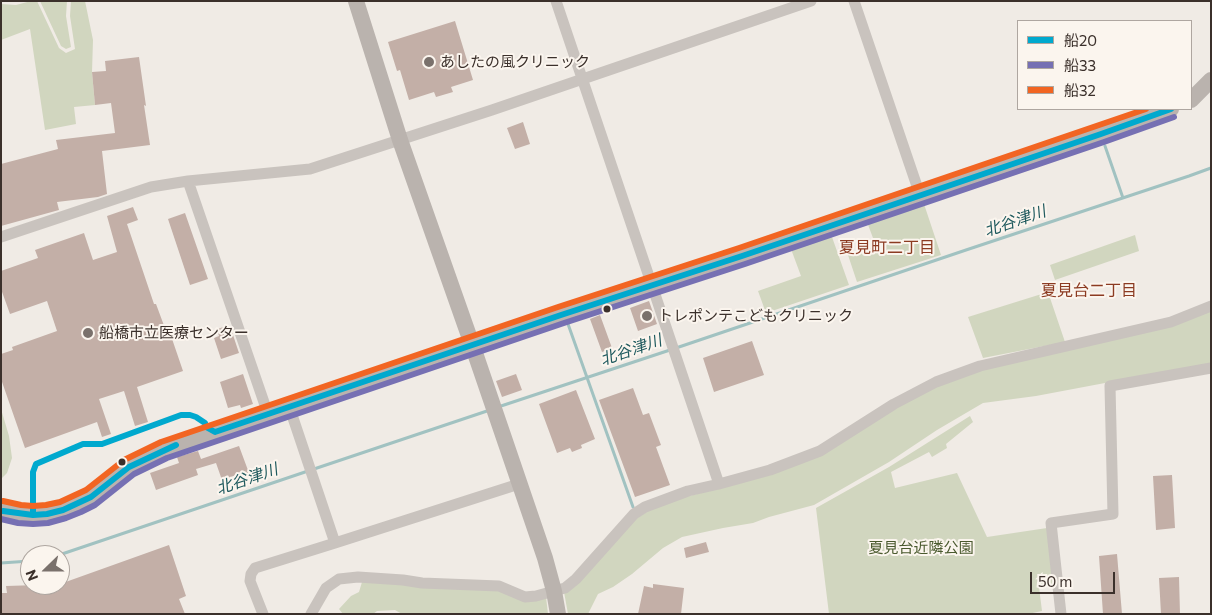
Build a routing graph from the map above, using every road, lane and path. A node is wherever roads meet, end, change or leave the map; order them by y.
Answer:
1 (356, 1) edge
2 (556, 1) edge
3 (811, 1) edge
4 (854, 1) edge
5 (582, 80) junction
6 (1211, 80) edge
7 (1192, 99) edge
8 (1168, 110) edge
9 (400, 140) junction
10 (188, 181) junction
11 (920, 194) junction
12 (1, 237) edge
13 (652, 285) junction
14 (1211, 306) edge
15 (472, 345) junction
16 (1211, 368) edge
17 (289, 406) junction
18 (268, 414) junction
19 (519, 484) junction
20 (720, 484) junction
21 (1, 510) edge
22 (336, 543) junction
23 (554, 591) junction
24 (263, 614) edge
25 (311, 614) edge
26 (558, 614) edge
27 (1061, 614) edge

1 - 9 street
2 - 5 street
3 - 5 street
4 - 11 street
5 - 9 street
5 - 13 street
6 - 7 street
8 - 11 street
9 - 10 street
9 - 15 street
10 - 12 street
10 - 18 street
11 - 13 street
13 - 15 street
13 - 20 street
14 - 20 street
15 - 17 street
15 - 19 street
16 - 27 street
17 - 18 street
17 - 22 street
18 - 21 street
19 - 22 street
19 - 23 street
20 - 23 street
22 - 24 street
23 - 25 street
23 - 26 street

